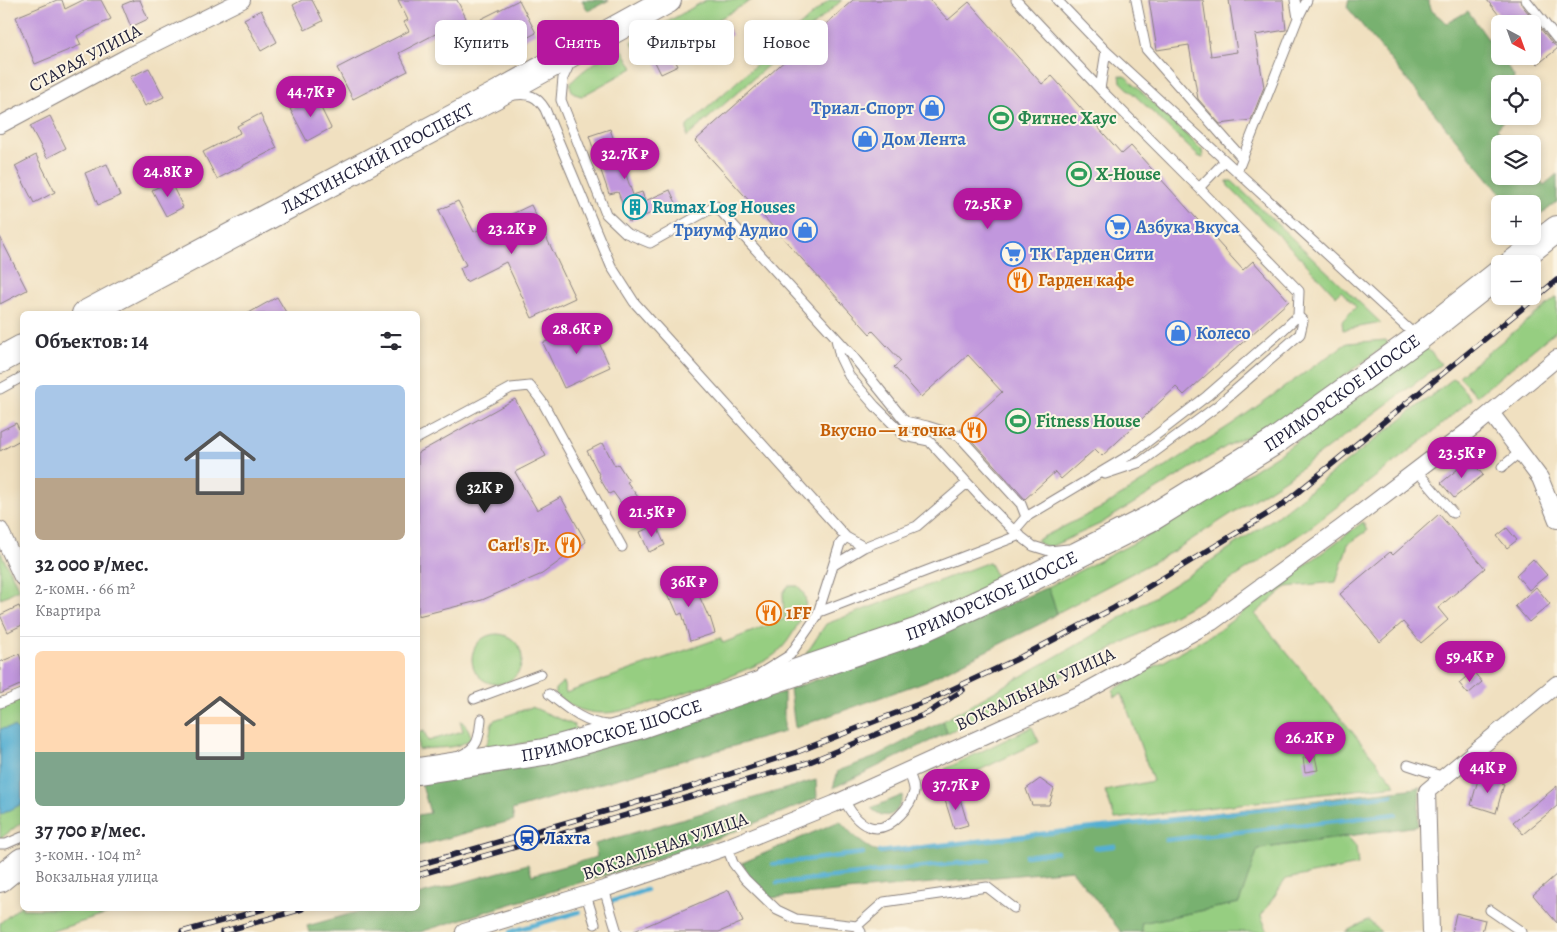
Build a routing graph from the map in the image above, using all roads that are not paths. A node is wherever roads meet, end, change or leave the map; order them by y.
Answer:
1 (242, 0) edge
2 (668, 0) edge
3 (1016, 0) edge
4 (1057, 0) edge
5 (1136, 0) edge
6 (1295, 0) edge
7 (1307, 0) edge
8 (1526, 0) edge
9 (1298, 18) junction
10 (619, 27) edge
11 (1557, 39) edge
12 (1106, 51) junction
13 (551, 65) edge
14 (569, 65) edge
15 (1100, 89) junction
16 (494, 96) junction
17 (0, 125) edge
18 (1242, 158) junction
19 (1225, 162) junction
20 (1237, 172) junction
21 (1199, 188) junction
22 (1557, 228) edge
23 (1523, 255) edge
24 (1491, 281) edge
25 (91, 311) edge
26 (1298, 316) junction
27 (835, 336) junction
28 (1418, 338) junction
29 (20, 349) edge
30 (1557, 358) edge
31 (0, 360) edge
32 (20, 378) edge
33 (0, 389) edge
34 (1491, 413) junction
35 (420, 437) edge
36 (1520, 452) junction
37 (1502, 467) dead end
38 (1416, 470) junction
39 (1090, 478) junction
40 (967, 483) junction
41 (1453, 513) dead end
42 (1026, 517) junction
43 (1153, 517) junction
44 (1557, 520) edge
45 (0, 530) edge
46 (1017, 533) junction
47 (846, 537) junction
48 (622, 547) dead end
49 (864, 547) junction
50 (834, 565) junction
51 (20, 573) edge
52 (819, 612) junction
53 (541, 674) dead end
54 (1557, 684) edge
55 (549, 694) dead end
56 (20, 695) edge
57 (474, 698) dead end
58 (716, 701) junction
59 (0, 704) edge
60 (481, 719) dead end
61 (638, 726) junction
62 (1408, 765) dead end
63 (420, 769) edge
64 (420, 770) edge
65 (908, 770) junction
66 (1444, 777) junction
67 (844, 799) junction
68 (20, 837) edge
69 (0, 844) edge
70 (727, 847) junction
71 (20, 863) edge
72 (0, 879) edge
73 (604, 889) junction
74 (586, 895) junction
75 (1014, 908) dead end
76 (1490, 910) dead end
77 (595, 924) dead end
78 (859, 929) edge
79 (474, 931) edge
80 (618, 932) edge
81 (1431, 932) edge
82 (1522, 932) edge

1 - 17 street, СТАРАЯ УЛИЦА
2 - 10 main road, ЛАХТИНСКИЙ ПРОСПЕКТ
3 - 15 lane
4 - 12 lane
5 - 18 lane
6 - 9 lane
7 - 9 lane
8 - 11 lane
9 - 18 lane
12 - 15 lane
12 - 19 lane
13 - 16 main road, ЛАХТИНСКИЙ ПРОСПЕКТ
14 - 27 lane
15 - 21 lane
16 - 25 main road, ЛАХТИНСКИЙ ПРОСПЕКТ
16 - 47 lane
18 - 20 lane
19 - 20 lane
19 - 21 lane
20 - 28 lane
21 - 26 lane
22 - 23 main road
24 - 28 main road, ПРИМОРСКОЕ ШОССЕ
26 - 39 lane
26 - 39 lane
27 - 40 lane
27 - 42 lane
28 - 43 main road, ПРИМОРСКОЕ ШОССЕ
29 - 31 main road
30 - 34 street, ВОКЗАЛЬНАЯ УЛИЦА
32 - 33 lane
34 - 36 street
34 - 38 street, ВОКЗАЛЬНАЯ УЛИЦА
35 - 48 lane
36 - 37 lane
36 - 44 street
38 - 41 lane
38 - 65 street, ВОКЗАЛЬНАЯ УЛИЦА
39 - 42 lane
40 - 46 lane
40 - 49 lane
42 - 46 lane
43 - 46 lane
43 - 58 main road, ПРИМОРСКОЕ ШОССЕ
45 - 51 street
46 - 52 lane
47 - 49 lane
47 - 50 lane
49 - 50 lane
50 - 52 lane
52 - 58 lane
53 - 57 lane
54 - 66 street
55 - 61 lane
56 - 59 lane
58 - 61 main road, ПРИМОРСКОЕ ШОССЕ
60 - 63 lane
61 - 64 main road, ПРИМОРСКОЕ ШОССЕ
62 - 66 lane
65 - 67 street, ВОКЗАЛЬНАЯ УЛИЦА
65 - 67 lane
66 - 81 street
67 - 70 street, ВОКЗАЛЬНАЯ УЛИЦА
68 - 69 lane
70 - 73 street, ВОКЗАЛЬНАЯ УЛИЦА
70 - 78 lane
71 - 72 main road
73 - 74 street, ВОКЗАЛЬНАЯ УЛИЦА
73 - 80 lane
74 - 77 lane
74 - 79 street, ВОКЗАЛЬНАЯ УЛИЦА
75 - 78 lane
76 - 82 lane

